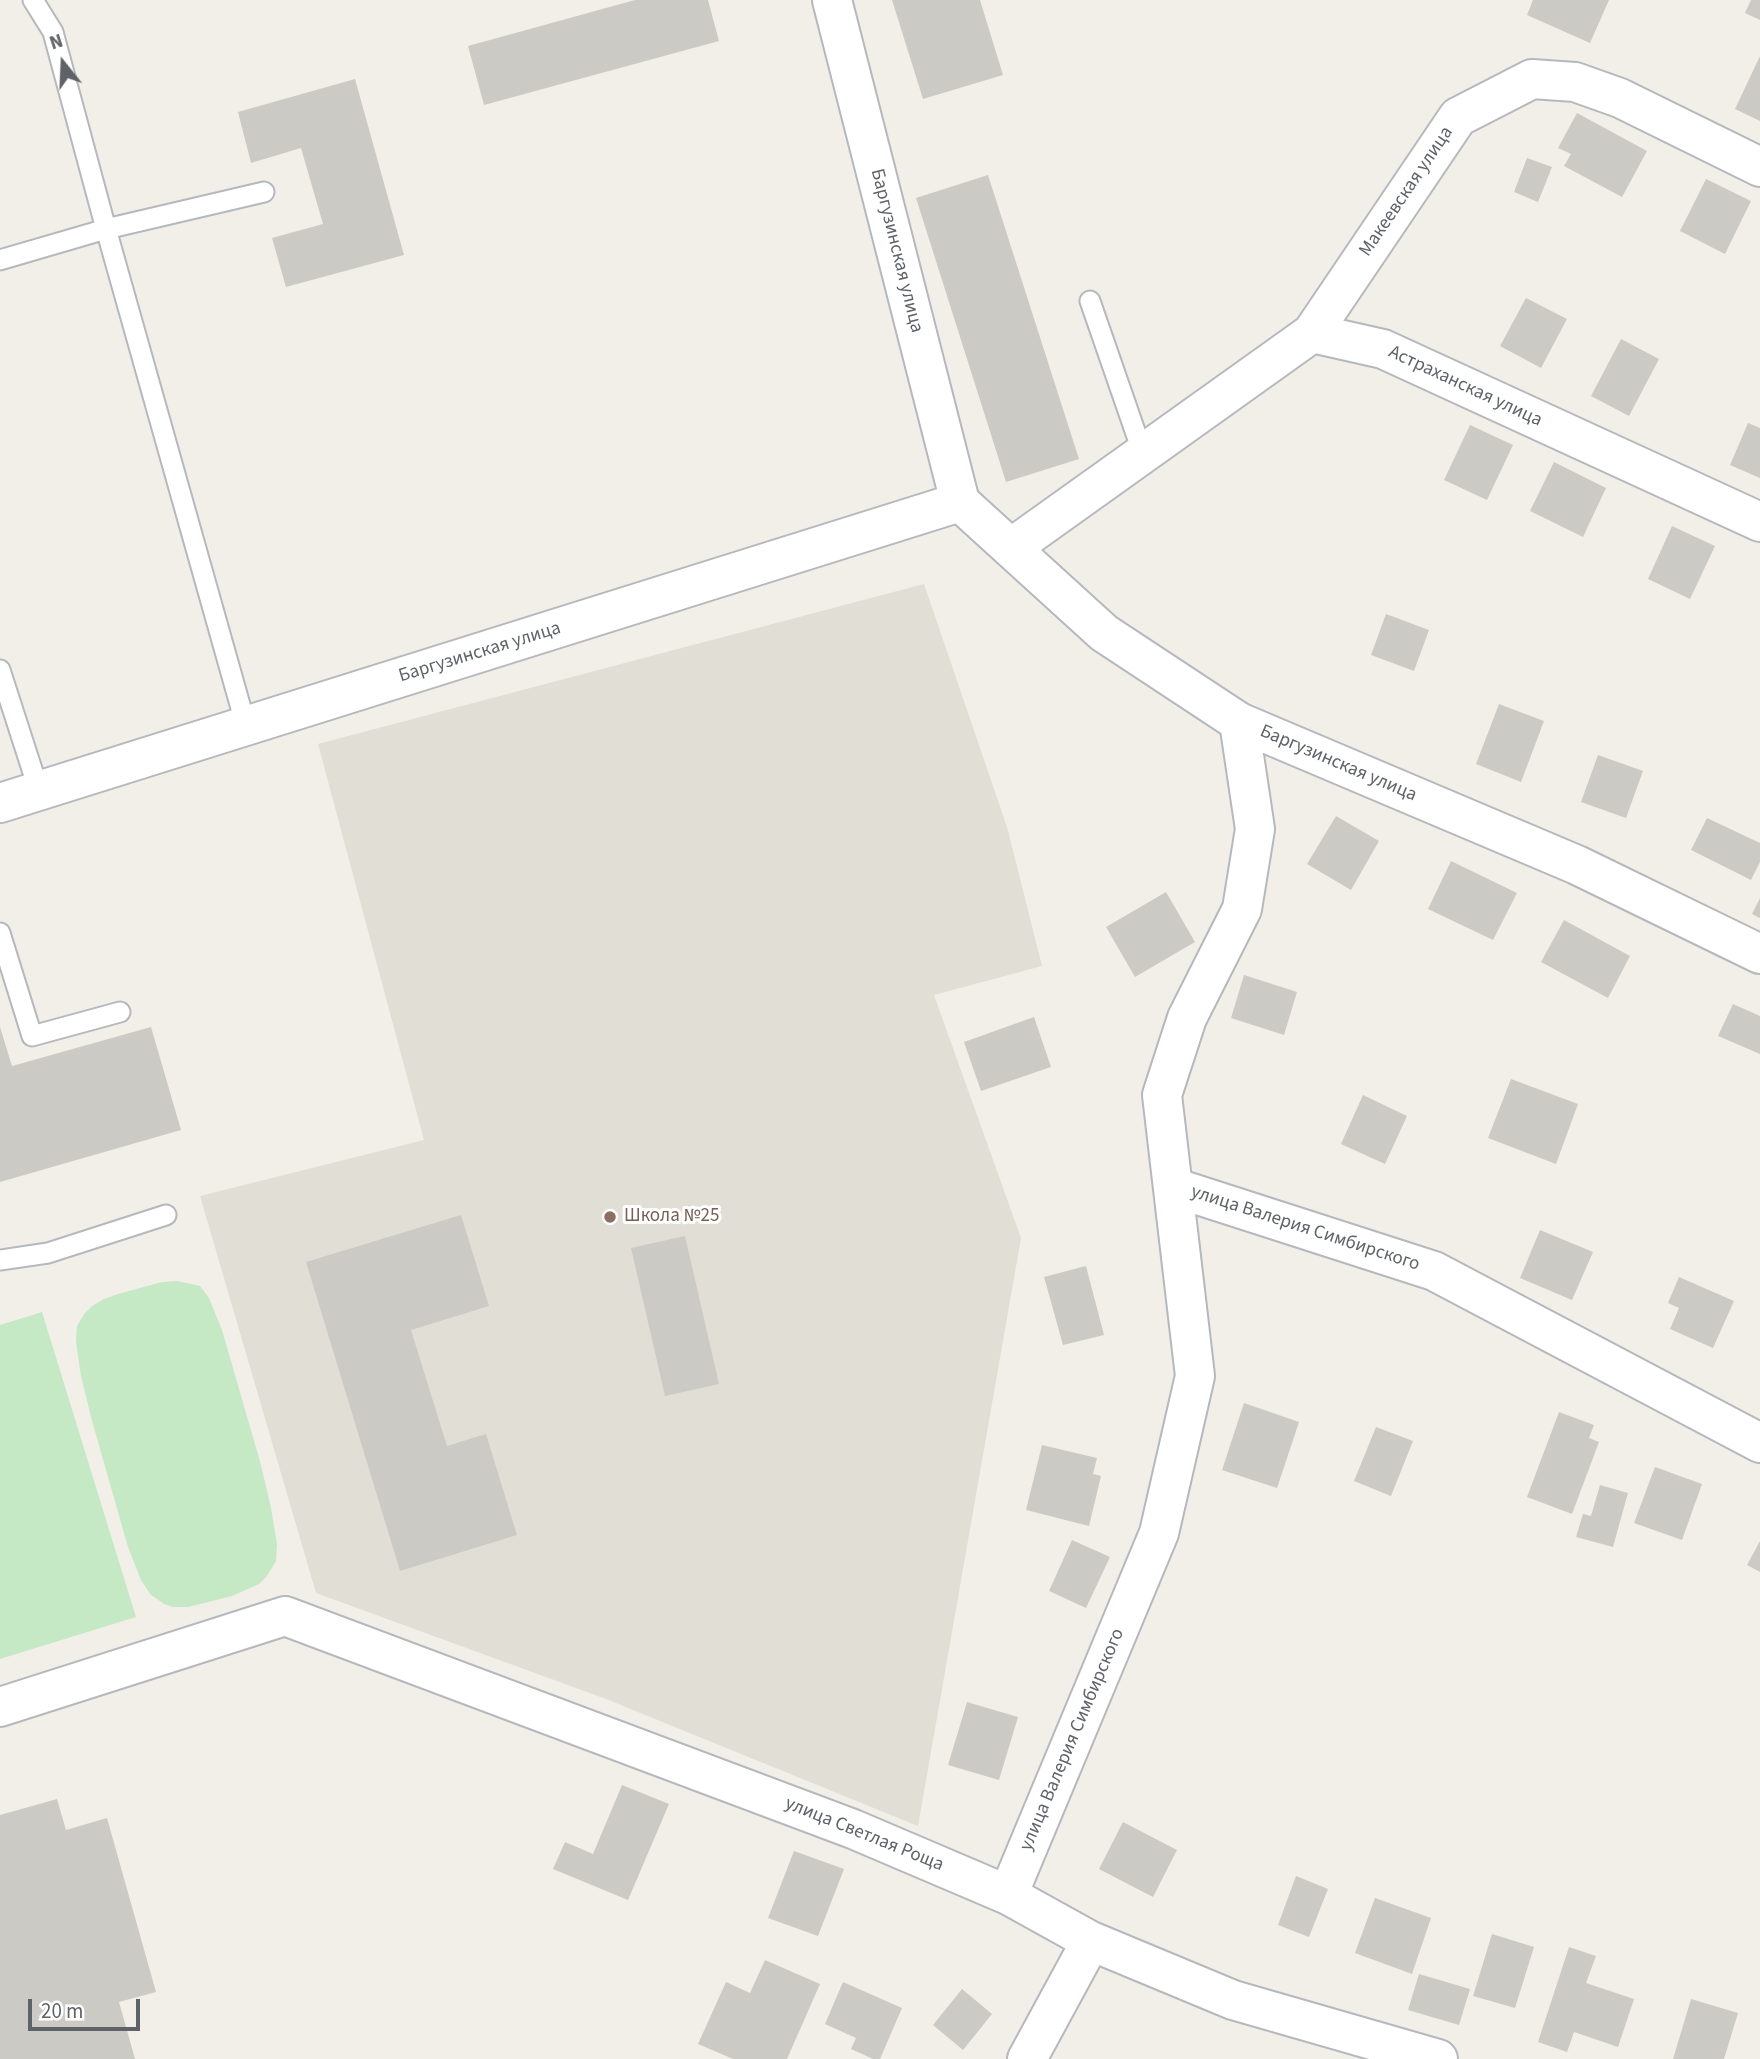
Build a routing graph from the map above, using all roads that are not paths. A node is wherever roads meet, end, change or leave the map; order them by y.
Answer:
1 (33, 0) edge
2 (53, 0) edge
3 (832, 0) edge
4 (53, 32) junction
5 (1760, 167) edge
6 (264, 192) dead end
7 (106, 229) junction
8 (0, 260) edge
9 (1090, 301) dead end
10 (1312, 333) junction
11 (1143, 454) junction
12 (960, 502) junction
13 (1760, 522) edge
14 (1011, 548) junction
15 (0, 670) edge
16 (1240, 722) junction
17 (246, 726) junction
18 (39, 791) junction
19 (0, 803) edge
20 (0, 933) edge
21 (1760, 954) edge
22 (120, 1012) dead end
23 (1173, 1187) junction
24 (166, 1214) dead end
25 (0, 1260) edge
26 (1760, 1443) edge
27 (0, 1707) edge
28 (1008, 1895) junction
29 (1091, 1941) junction
30 (1027, 2059) edge
31 (1438, 2059) edge

1 - 4 lane
2 - 4 lane
3 - 12 street, Баргузинская улица
4 - 7 lane
5 - 10 street, Макеевская улица
6 - 7 lane
7 - 8 lane
7 - 17 lane
9 - 11 lane
10 - 11 street
10 - 13 street, Астраханская улица
11 - 14 street
12 - 14 street, Баргузинская улица
12 - 17 street, Баргузинская улица
14 - 16 street, Баргузинская улица
15 - 18 lane
16 - 21 street, Баргузинская улица
16 - 23 street
17 - 18 street, Баргузинская улица
18 - 19 street, Баргузинская улица
20 - 22 lane
23 - 26 street, улица Валерия Симбирского
23 - 28 street, улица Валерия Симбирского
24 - 25 lane
27 - 28 street, улица Светлая Роща
28 - 29 street, улица Светлая Роща
29 - 30 street
29 - 31 street, улица Светлая Роща

